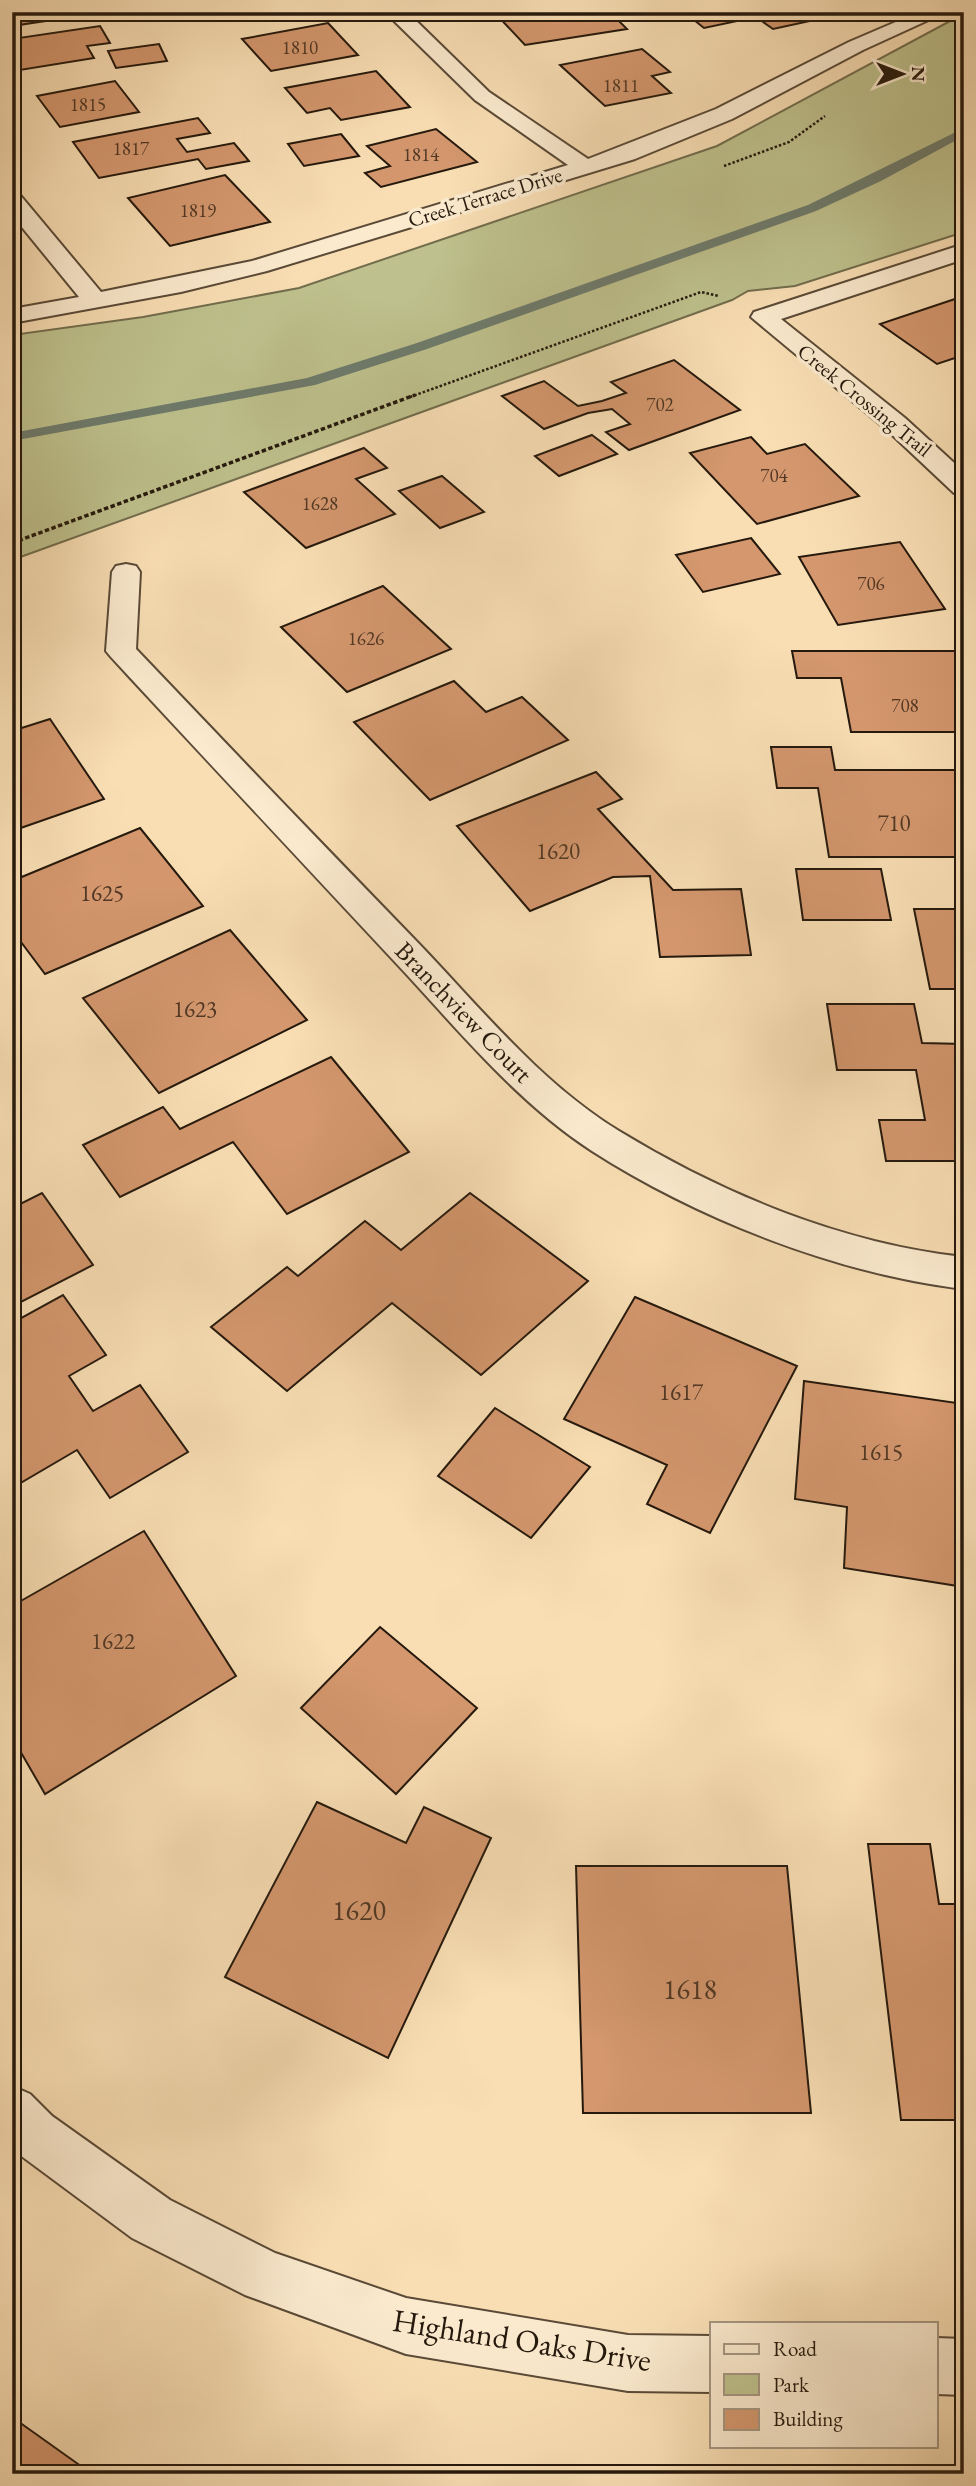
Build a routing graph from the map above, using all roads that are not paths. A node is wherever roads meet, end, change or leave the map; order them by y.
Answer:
1 (395, 12) edge
2 (928, 13) edge
3 (584, 166) junction
4 (12, 200) edge
5 (964, 251) edge
6 (96, 302) junction
7 (12, 316) edge
8 (964, 487) edge
9 (126, 572) dead end
10 (964, 1273) edge
11 (12, 2112) edge
12 (710, 2364) edge
13 (937, 2366) edge
14 (964, 2367) edge

1 - 3 street
2 - 3 street, Creek Terrace Drive
3 - 6 street, Creek Terrace Drive
4 - 6 street
5 - 8 street, Creek Crossing Trail
6 - 7 street, Creek Terrace Drive
9 - 10 street, Branchview Court
11 - 12 street, Highland Oaks Drive
13 - 14 street

